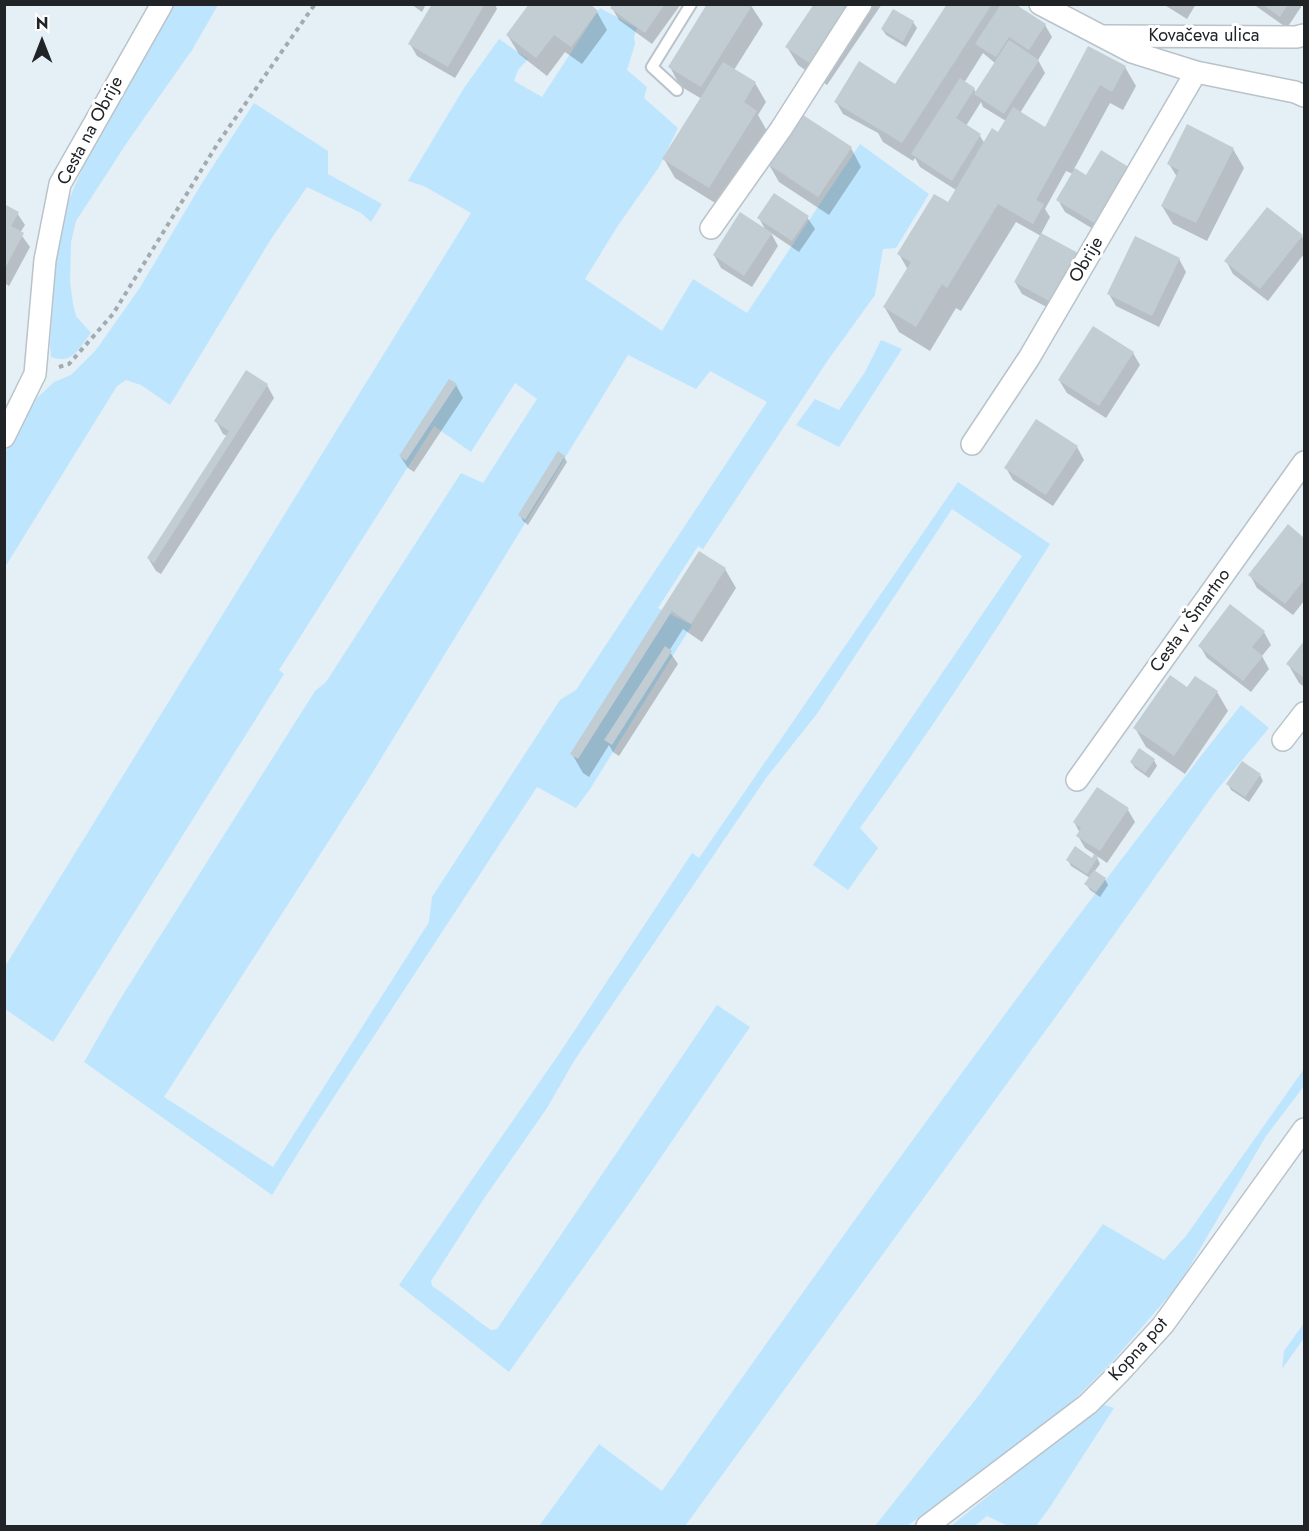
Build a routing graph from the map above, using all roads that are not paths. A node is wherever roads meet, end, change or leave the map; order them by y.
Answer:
1 (162, 4) edge
2 (691, 4) edge
3 (861, 4) edge
4 (1040, 4) edge
5 (1305, 35) edge
6 (1104, 36) junction
7 (1197, 72) junction
8 (677, 90) dead end
9 (1305, 96) edge
10 (711, 228) dead end
11 (4, 437) edge
12 (972, 444) dead end
13 (1305, 462) edge
14 (1305, 713) edge
15 (1283, 740) dead end
16 (1077, 780) dead end
17 (1305, 1129) edge
18 (927, 1527) edge

1 - 11 street, Cesta na Obrije
2 - 8 lane
3 - 10 street
4 - 6 street
5 - 6 street, Kovačeva ulica
6 - 7 street
7 - 9 street
7 - 12 street, Obrije
13 - 16 street, Cesta v Šmartno
14 - 15 street
17 - 18 street, Kopna pot

